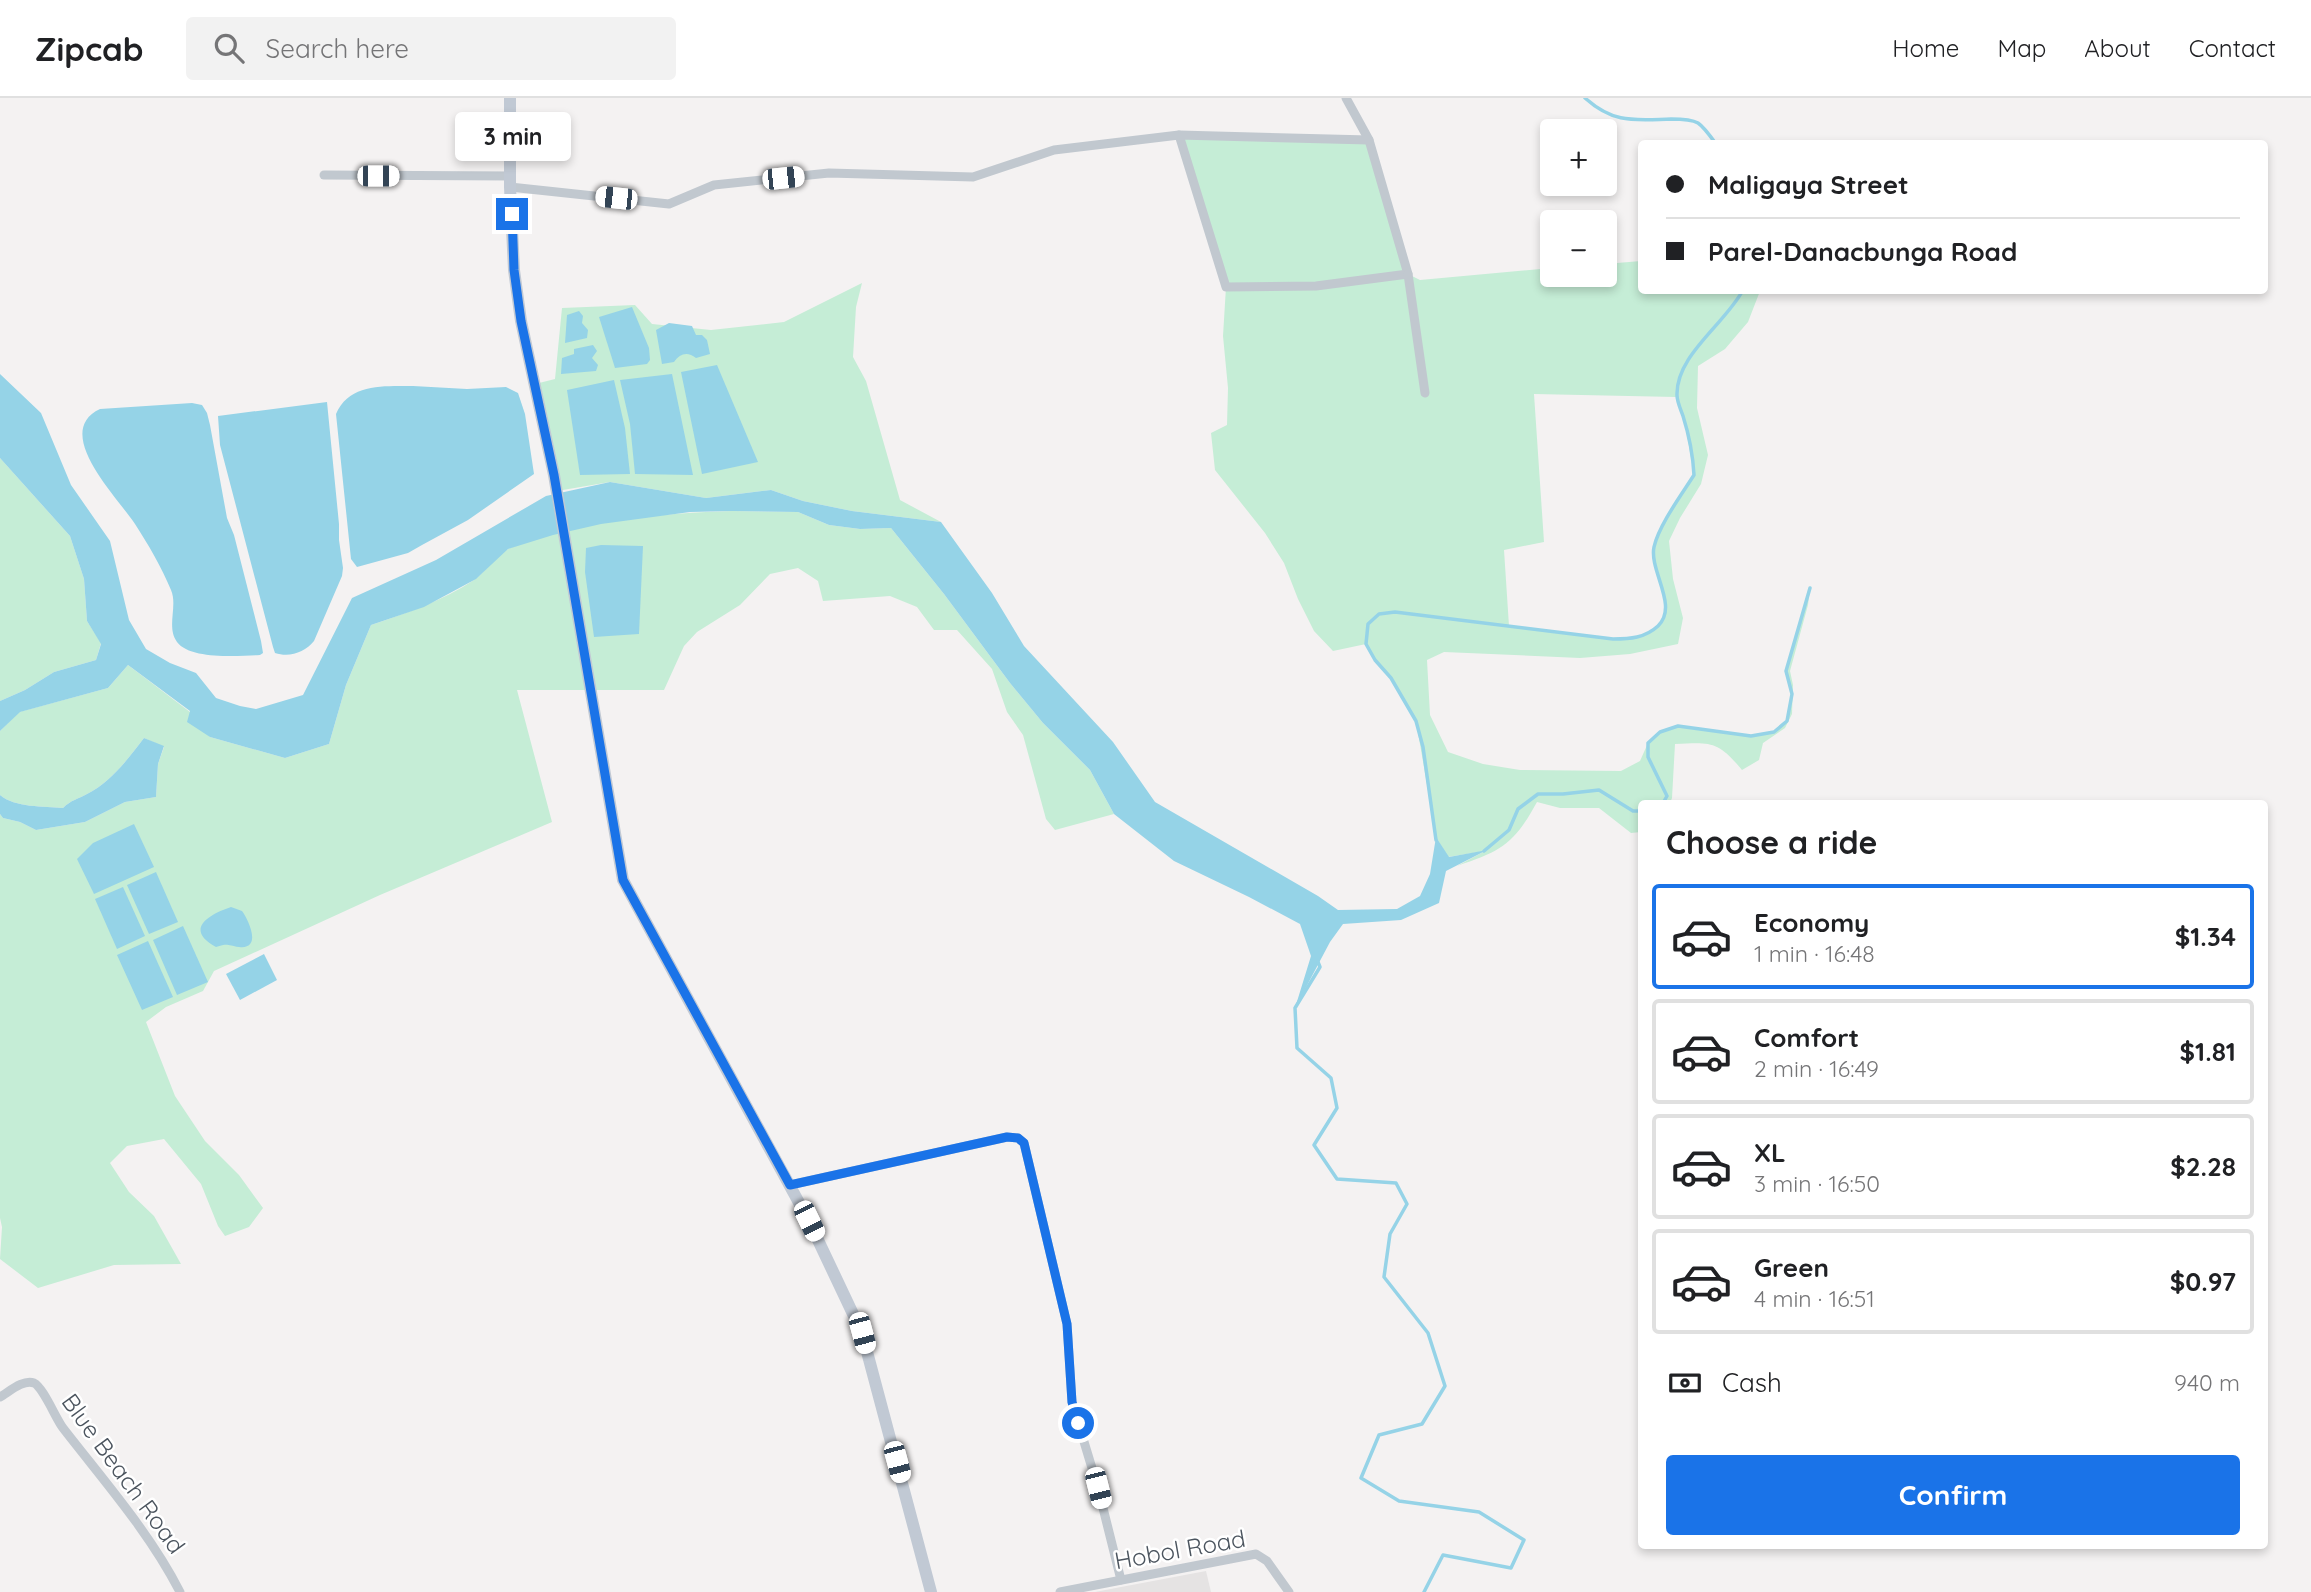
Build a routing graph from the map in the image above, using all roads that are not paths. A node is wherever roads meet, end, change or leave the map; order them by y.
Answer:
1 (510, 98) edge
2 (1346, 98) edge
3 (1179, 135) junction
4 (1369, 140) junction
5 (324, 175) dead end
6 (510, 182) junction
7 (1408, 274) junction
8 (1424, 393) dead end
9 (790, 1185) junction
10 (0, 1397) edge
11 (1121, 1580) junction
12 (180, 1592) edge
13 (931, 1592) edge
14 (1060, 1592) edge
15 (1289, 1592) edge

1 - 6 main road
2 - 4 street
3 - 4 street
3 - 6 street
3 - 7 street
4 - 7 street
5 - 6 street
6 - 9 main road
7 - 8 street
9 - 11 street
9 - 13 main road
10 - 12 street, Blue Beach Road
11 - 14 street, Hobol Road
11 - 15 street, Hobol Road

